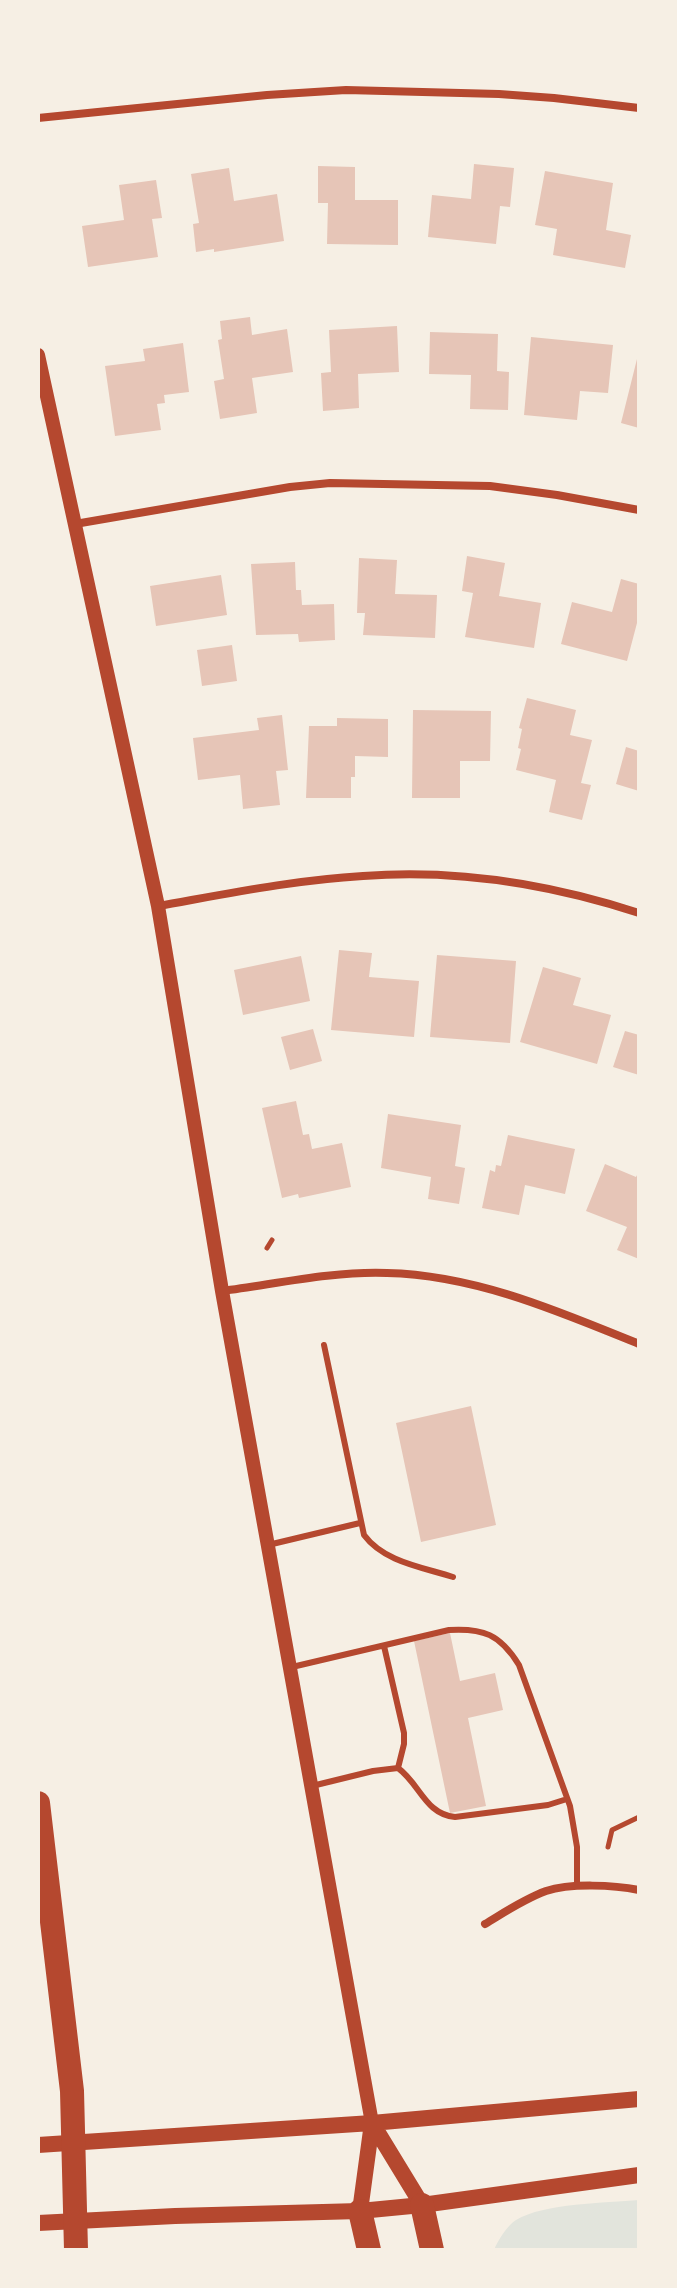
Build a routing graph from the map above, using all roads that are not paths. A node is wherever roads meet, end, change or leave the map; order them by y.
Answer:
1 (639, 108) edge
2 (38, 118) edge
3 (38, 355) edge
4 (639, 510) edge
5 (75, 524) junction
6 (158, 906) junction
7 (639, 913) edge
8 (222, 1291) junction
9 (639, 1344) edge
10 (324, 1345) dead end
11 (360, 1523) junction
12 (268, 1545) junction
13 (453, 1577) dead end
14 (384, 1646) junction
15 (291, 1668) junction
16 (398, 1768) junction
17 (312, 1786) junction
18 (567, 1799) junction
19 (38, 1803) edge
20 (577, 1886) junction
21 (639, 1890) edge
22 (485, 1924) dead end
23 (639, 2099) edge
24 (372, 2123) junction
25 (38, 2145) edge
26 (639, 2175) edge
27 (422, 2205) junction
28 (360, 2211) junction
29 (38, 2223) edge
30 (76, 2250) edge
31 (369, 2250) edge
32 (432, 2250) edge

1 - 2 street
3 - 5 street
4 - 5 street
5 - 6 street
6 - 7 street
6 - 8 street
8 - 9 street
8 - 12 street
10 - 11 lane
11 - 12 lane
11 - 13 lane
12 - 15 street
14 - 15 lane
14 - 16 lane
14 - 18 lane
15 - 17 street
16 - 17 lane
16 - 18 lane
17 - 24 street
18 - 20 lane
19 - 30 highway
20 - 21 street
20 - 22 street
23 - 24 main road
24 - 25 main road
24 - 27 main road
24 - 28 main road
26 - 27 main road
27 - 28 main road
27 - 32 highway
28 - 29 main road
28 - 31 highway

